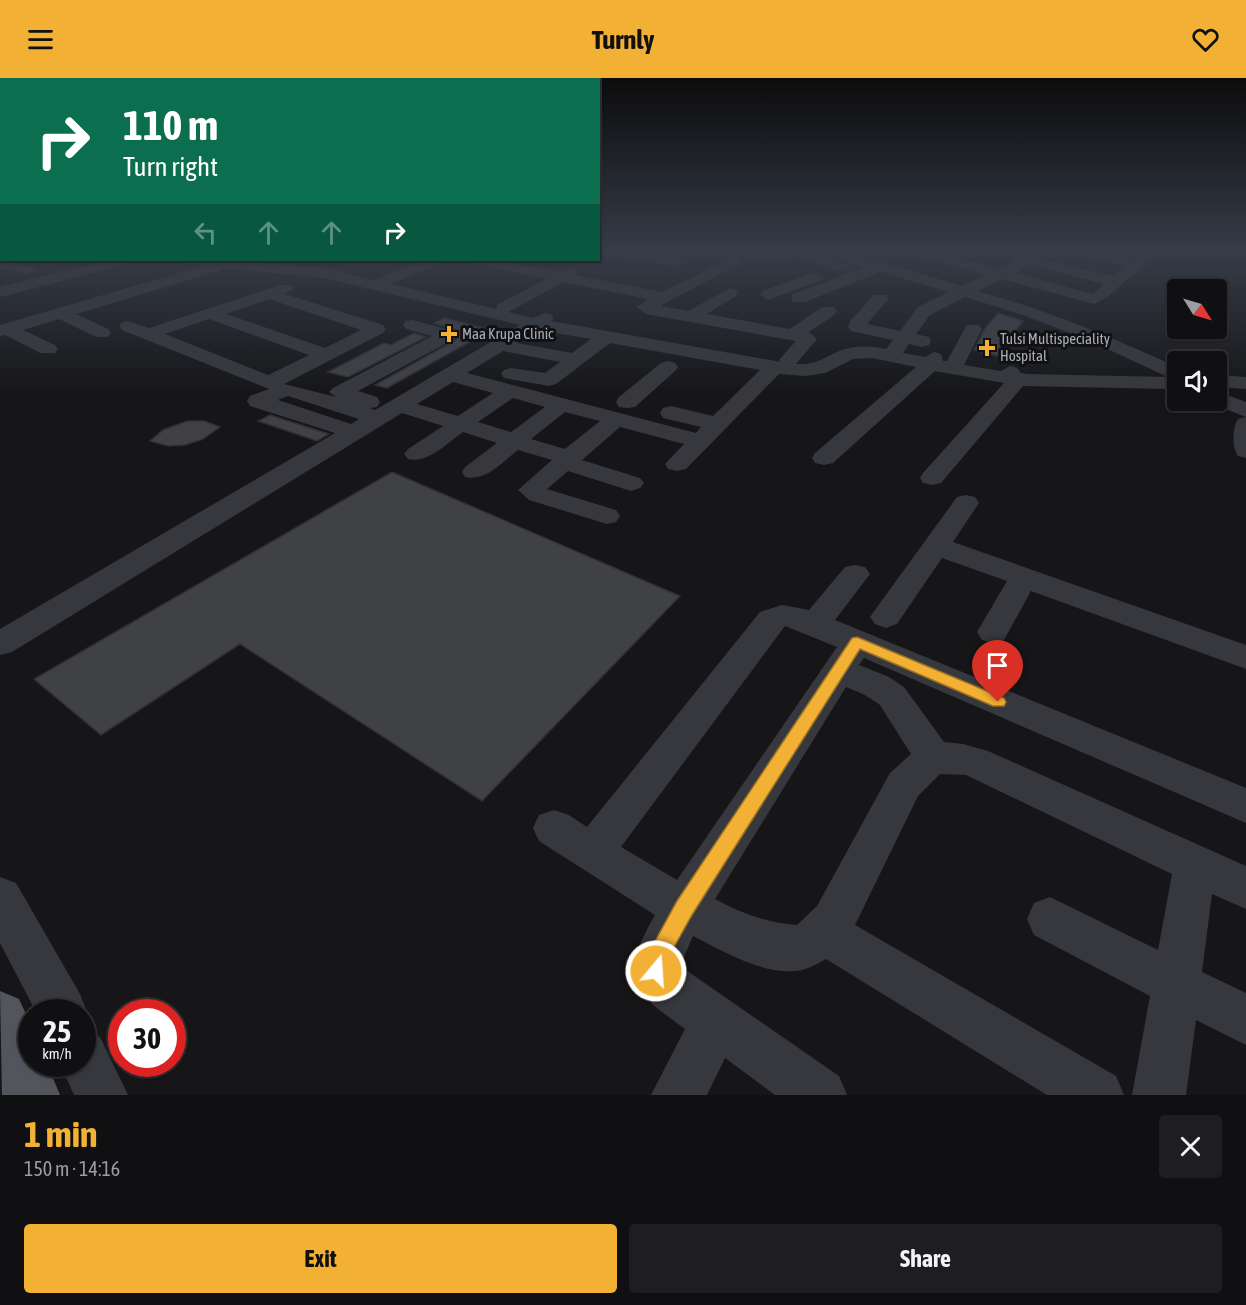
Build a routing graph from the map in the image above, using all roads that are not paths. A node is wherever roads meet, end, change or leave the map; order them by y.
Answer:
1 (19, 298) edge
2 (256, 298) edge
3 (283, 298) edge
4 (338, 298) edge
5 (412, 298) edge
6 (436, 298) edge
7 (457, 298) edge
8 (523, 298) edge
9 (651, 298) edge
10 (721, 298) edge
11 (774, 298) edge
12 (947, 298) edge
13 (987, 298) edge
14 (1105, 298) edge
15 (109, 299) joint
16 (896, 299) joint
17 (934, 305) junction
18 (313, 308) junction
19 (504, 309) junction
20 (828, 311) dead end
21 (210, 314) junction
22 (54, 315) junction
23 (690, 317) junction
24 (139, 320) junction
25 (709, 320) junction
26 (540, 321) junction
27 (356, 322) junction
28 (412, 325) dead end
29 (742, 326) junction
30 (973, 329) dead end
31 (3, 330) edge
32 (102, 333) dead end
33 (795, 334) junction
34 (1095, 336) junction
35 (606, 337) junction
36 (900, 344) junction
37 (685, 347) junction
38 (48, 349) dead end
39 (327, 355) junction
40 (582, 356) junction
41 (959, 356) junction
42 (475, 360) junction
43 (932, 361) junction
44 (782, 364) junction
45 (668, 367) junction
46 (1012, 375) junction
47 (1167, 375) edge
48 (1167, 377) edge
49 (1227, 382) edge
50 (1246, 383) edge
51 (758, 384) junction
52 (510, 391) junction
53 (569, 397) junction
54 (1227, 402) edge
55 (1246, 410) edge
56 (390, 411) junction
57 (614, 418) junction
58 (461, 424) junction
59 (717, 424) junction
60 (1246, 424) edge
61 (354, 432) junction
62 (513, 440) junction
63 (701, 441) junction
64 (1246, 451) edge
65 (416, 454) dead end
66 (824, 458) dead end
67 (566, 460) junction
68 (474, 472) dead end
69 (932, 478) dead end
70 (632, 483) dead end
71 (966, 503) dead end
72 (606, 516) dead end
73 (937, 546) junction
74 (855, 574) dead end
75 (1024, 577) junction
76 (815, 624) junction
77 (993, 632) dead end
78 (861, 643) junction
79 (0, 644) edge
80 (1246, 657) edge
81 (934, 758) junction
82 (1246, 806) edge
83 (554, 828) dead end
84 (593, 852) junction
85 (1195, 864) junction
86 (1246, 888) edge
87 (0, 898) edge
88 (684, 908) junction
89 (1050, 919) dead end
90 (826, 933) junction
91 (1176, 985) junction
92 (55, 999) edge
93 (0, 1018) edge
94 (1246, 1020) edge
95 (717, 1022) junction
96 (92, 1077) edge
97 (31, 1095) edge
98 (101, 1095) edge
99 (678, 1095) edge
100 (820, 1095) edge
101 (1097, 1095) edge
102 (1159, 1095) edge

1 - 22 street
2 - 21 street
3 - 18 street
4 - 18 street
5 - 27 street
6 - 26 street
7 - 19 street
8 - 19 street
9 - 23 street
10 - 23 street
11 - 29 street
12 - 17 street
13 - 34 street
14 - 34 street
15 - 22 street
15 - 24 street
16 - 17 street
16 - 36 street
17 - 36 street
18 - 27 street
19 - 26 street
20 - 33 street
21 - 24 street
21 - 39 street
22 - 31 street
22 - 32 street
23 - 25 street
24 - 39 street
25 - 29 street
25 - 37 street
26 - 35 street
26 - 37 street
26 - 42 street
27 - 39 street
28 - 56 street
29 - 33 street
30 - 41 street
31 - 38 street
33 - 44 street
34 - 47 street
35 - 37 street
35 - 40 street
36 - 41 street
36 - 43 street
36 - 44 street
37 - 44 street
40 - 42 street
40 - 42 street
40 - 45 street
41 - 43 street
41 - 46 street
42 - 52 street
42 - 56 street
43 - 44 street
43 - 46 street
43 - 66 street
44 - 51 street
45 - 51 street
45 - 57 street
46 - 48 street
46 - 69 street
49 - 50 street
51 - 59 street
52 - 53 street
52 - 58 street
53 - 57 street
53 - 62 street
54 - 55 street
56 - 58 street
56 - 61 street
56 - 61 street
57 - 59 street
57 - 63 street
57 - 63 street
57 - 67 street
58 - 62 street
58 - 65 street
59 - 63 street
60 - 64 street
61 - 79 street
62 - 67 street
62 - 68 street
67 - 70 street
67 - 72 street
71 - 73 street
73 - 75 street
73 - 78 street
74 - 76 street
75 - 77 street
75 - 80 street
76 - 78 street
76 - 84 street
78 - 81 street
78 - 82 street
78 - 88 street
81 - 85 street
81 - 90 street
83 - 84 street
84 - 88 street
85 - 86 street
85 - 91 street
87 - 92 street
88 - 90 street
88 - 95 street
89 - 91 street
90 - 101 street
91 - 94 street
91 - 102 street
93 - 97 main road
95 - 99 street
95 - 100 street
96 - 98 street

